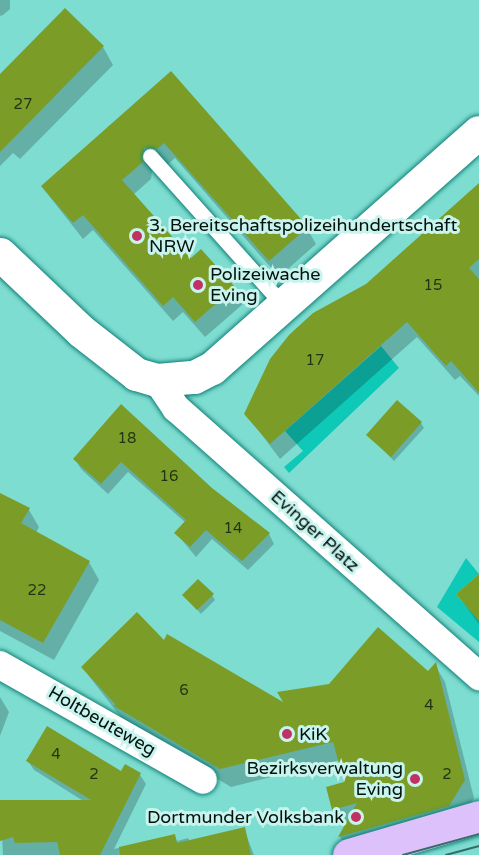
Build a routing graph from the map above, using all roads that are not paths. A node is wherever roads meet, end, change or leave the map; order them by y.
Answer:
1 (479, 132) edge
2 (150, 156) dead end
3 (0, 254) edge
4 (284, 306) junction
5 (157, 380) junction
6 (0, 665) edge
7 (479, 676) edge
8 (203, 780) dead end
9 (479, 817) edge
10 (349, 855) edge

1 - 4 street
2 - 4 lane
3 - 5 street
4 - 5 street
5 - 7 street, Evinger Platz
6 - 8 street, Holtbeuteweg
9 - 10 main road

